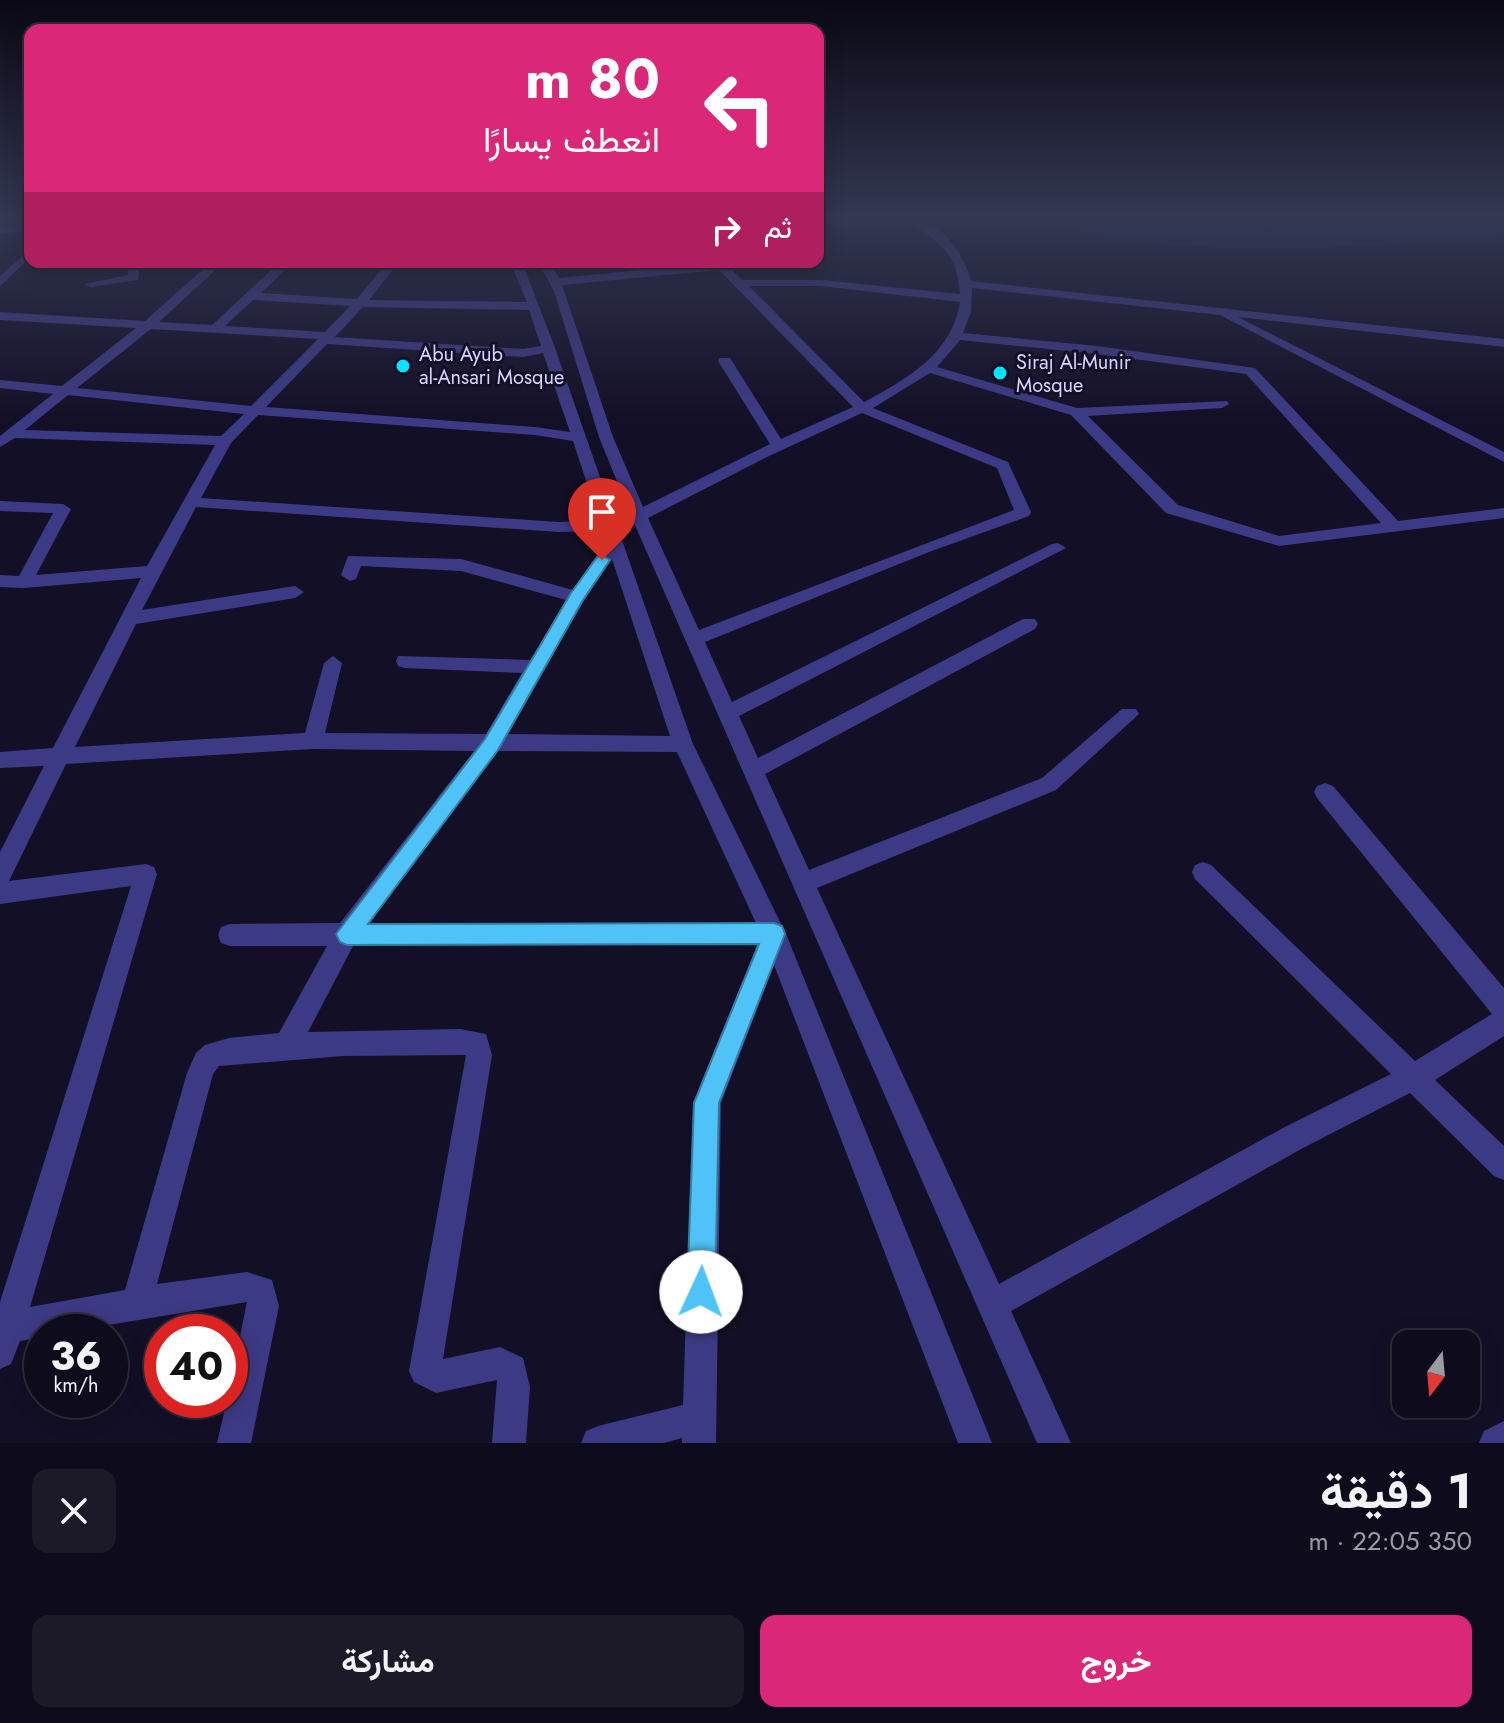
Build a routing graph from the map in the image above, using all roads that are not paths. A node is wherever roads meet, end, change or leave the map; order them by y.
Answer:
1 (95, 283) edge
2 (194, 283) edge
3 (265, 283) edge
4 (376, 283) edge
5 (525, 283) edge
6 (555, 283) edge
7 (739, 283) edge
8 (827, 283) edge
9 (964, 283) edge
10 (90, 284) dead end
11 (967, 291) junction
12 (252, 296) junction
13 (360, 303) junction
14 (534, 306) junction
15 (1215, 311) junction
16 (0, 316) edge
17 (149, 324) junction
18 (215, 329) junction
19 (955, 336) junction
20 (327, 338) junction
21 (1504, 343) edge
22 (549, 348) junction
23 (725, 361) dead end
24 (927, 368) junction
25 (0, 384) edge
26 (64, 390) junction
27 (1222, 404) dead end
28 (863, 409) junction
29 (258, 411) junction
30 (1076, 412) junction
31 (7, 432) edge
32 (579, 438) junction
33 (225, 441) junction
34 (778, 446) junction
35 (1504, 458) edge
36 (615, 461) junction
37 (588, 465) junction
38 (191, 502) junction
39 (0, 506) edge
40 (1504, 513) edge
41 (639, 516) junction
42 (1393, 526) junction
43 (612, 534) junction
44 (1058, 548) dead end
45 (153, 571) junction
46 (350, 575) dead end
47 (1, 582) edge
48 (24, 582) junction
49 (295, 592) dead end
50 (577, 597) junction
51 (131, 618) junction
52 (1029, 624) dead end
53 (694, 639) junction
54 (405, 661) dead end
55 (333, 663) dead end
56 (536, 667) junction
57 (727, 713) junction
58 (1129, 714) dead end
59 (313, 741) junction
60 (491, 744) junction
61 (683, 744) junction
62 (61, 755) junction
63 (0, 760) edge
64 (753, 771) junction
65 (1325, 792) dead end
66 (1203, 872) dead end
67 (0, 875) edge
68 (803, 883) junction
69 (0, 893) edge
70 (347, 934) junction
71 (774, 934) junction
72 (230, 935) dead end
73 (1504, 1008) edge
74 (1504, 1021) edge
75 (286, 1047) junction
76 (1414, 1077) junction
77 (1504, 1166) edge
78 (137, 1303) junction
79 (991, 1305) junction
80 (4, 1340) edge
81 (698, 1430) edge
82 (1504, 1438) edge
83 (234, 1443) edge
84 (509, 1443) edge
85 (598, 1443) edge
86 (975, 1443) edge
87 (1054, 1443) edge
88 (1496, 1443) edge

1 - 10 street
2 - 17 street
3 - 12 street
4 - 13 street
5 - 14 street
6 - 36 street
7 - 28 street
8 - 11 street
9 - 11 street
11 - 15 street
11 - 19 street
12 - 13 street
12 - 18 street
13 - 14 street
13 - 20 street
14 - 22 street
15 - 21 street
15 - 35 street
16 - 17 street
17 - 18 street
17 - 26 street
18 - 20 street
19 - 24 street
19 - 42 street
20 - 22 street
20 - 29 street
22 - 32 street
23 - 34 street
24 - 28 street
24 - 30 street
25 - 26 street
26 - 29 street
26 - 31 street
27 - 30 street
28 - 34 street
28 - 53 street
29 - 32 street
29 - 33 street
30 - 42 street
31 - 33 street
32 - 37 street
33 - 38 street
34 - 41 street
36 - 37 street
36 - 41 street
37 - 43 street
38 - 43 street
38 - 45 street
39 - 48 street
40 - 42 street
41 - 53 street
43 - 50 street
43 - 61 street
44 - 57 street
45 - 48 street
45 - 51 street
46 - 50 street
47 - 48 street
49 - 51 street
50 - 56 street
51 - 62 street
52 - 64 street
53 - 57 street
54 - 56 street
55 - 59 street
56 - 60 street
57 - 64 street
58 - 68 street
59 - 60 street
59 - 62 street
60 - 61 street
60 - 70 street
61 - 71 street
62 - 63 street
62 - 67 street
64 - 68 street
65 - 73 street
66 - 76 street
68 - 79 street
69 - 80 street
70 - 71 street
70 - 72 street
70 - 75 street
71 - 81 street
71 - 86 street
74 - 76 street
75 - 78 street
75 - 84 street
76 - 77 street
76 - 79 street
78 - 80 street
78 - 83 street
79 - 87 street
81 - 85 street
82 - 88 street

